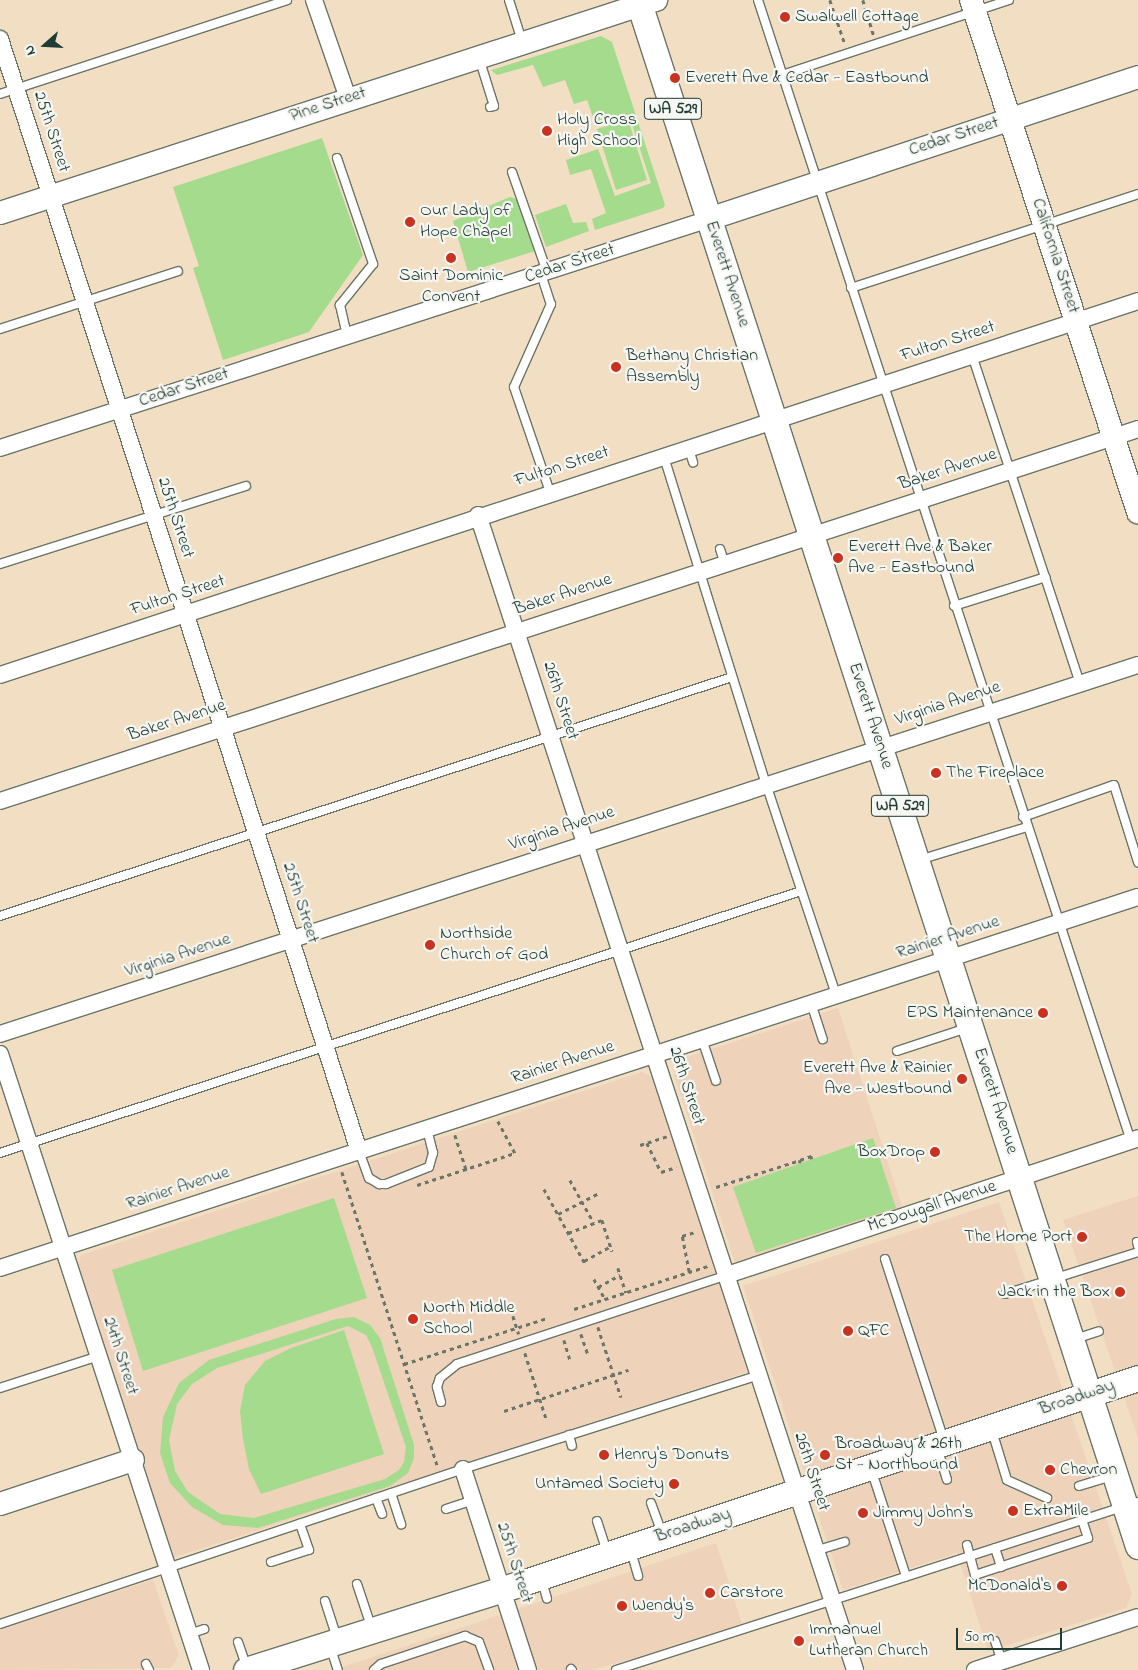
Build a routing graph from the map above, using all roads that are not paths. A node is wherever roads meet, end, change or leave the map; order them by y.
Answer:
1 (287, 0) edge
2 (314, 0) edge
3 (509, 0) edge
4 (758, 0) edge
5 (1009, 0) edge
6 (645, 2) edge
7 (973, 6) edge
8 (0, 39) edge
9 (523, 43) junction
10 (479, 56) junction
11 (782, 75) junction
12 (1138, 77) edge
13 (16, 89) junction
14 (0, 94) edge
15 (348, 98) junction
16 (490, 107) dead end
17 (1010, 119) junction
18 (338, 158) dead end
19 (512, 172) dead end
20 (817, 183) junction
21 (1138, 194) edge
22 (51, 196) junction
23 (0, 213) edge
24 (709, 219) junction
25 (1044, 224) junction
26 (178, 271) dead end
27 (544, 273) junction
28 (851, 288) junction
29 (1138, 301) edge
30 (84, 302) junction
31 (1076, 322) junction
32 (0, 329) edge
33 (347, 335) junction
34 (972, 355) junction
35 (883, 384) junction
36 (119, 409) junction
37 (774, 419) junction
38 (1138, 429) edge
39 (1114, 437) junction
40 (0, 448) edge
41 (663, 455) junction
42 (1012, 471) junction
43 (246, 486) dead end
44 (550, 492) junction
45 (920, 500) junction
46 (1138, 512) edge
47 (153, 514) junction
48 (478, 515) junction
49 (811, 534) junction
50 (0, 564) edge
51 (699, 572) junction
52 (1046, 577) junction
53 (954, 606) junction
54 (185, 615) junction
55 (516, 631) junction
56 (1138, 665) edge
57 (0, 675) edge
58 (732, 677) junction
59 (1080, 683) junction
60 (989, 712) junction
61 (221, 727) junction
62 (551, 738) junction
63 (880, 747) junction
64 (766, 784) junction
65 (0, 801) edge
66 (1023, 817) junction
67 (1027, 827) junction
68 (256, 833) junction
69 (585, 842) junction
70 (917, 860) junction
71 (1138, 862) edge
72 (801, 891) junction
73 (1138, 896) edge
74 (0, 916) edge
75 (1058, 923) junction
76 (292, 941) junction
77 (621, 951) junction
78 (949, 958) junction
79 (836, 996) junction
80 (811, 1003) junction
81 (971, 1027) junction
82 (0, 1034) edge
83 (823, 1038) dead end
84 (702, 1039) junction
85 (325, 1045) junction
86 (897, 1050) dead end
87 (0, 1054) edge
88 (654, 1055) junction
89 (716, 1081) dead end
90 (427, 1129) junction
91 (1134, 1139) edge
92 (29, 1143) junction
93 (359, 1151) junction
94 (0, 1153) edge
95 (1020, 1177) junction
96 (63, 1248) junction
97 (1138, 1252) edge
98 (885, 1258) dead end
99 (0, 1268) edge
100 (726, 1276) junction
101 (1053, 1278) junction
102 (1005, 1294) dead end
103 (1100, 1331) dead end
104 (1073, 1339) junction
105 (98, 1356) junction
106 (759, 1376) junction
107 (1138, 1378) edge
108 (0, 1388) edge
109 (1090, 1394) junction
110 (441, 1402) dead end
111 (624, 1418) junction
112 (626, 1427) dead end
113 (991, 1427) junction
114 (569, 1436) junction
115 (940, 1444) junction
116 (572, 1446) dead end
117 (133, 1460) junction
118 (870, 1467) junction
119 (463, 1469) junction
120 (1115, 1474) junction
121 (947, 1480) dead end
122 (1079, 1486) dead end
123 (795, 1492) junction
124 (391, 1493) junction
125 (376, 1498) junction
126 (1047, 1498) dead end
127 (473, 1500) junction
128 (651, 1503) dead end
129 (0, 1504) edge
130 (1132, 1504) edge
131 (446, 1509) dead end
132 (382, 1514) dead end
133 (1082, 1520) junction
134 (597, 1521) dead end
135 (300, 1524) junction
136 (401, 1524) dead end
137 (663, 1536) junction
138 (845, 1542) dead end
139 (967, 1545) dead end
140 (1138, 1546) edge
141 (995, 1548) junction
142 (618, 1551) junction
143 (816, 1551) junction
144 (970, 1556) junction
145 (271, 1562) dead end
146 (1001, 1567) junction
147 (168, 1569) junction
148 (638, 1576) dead end
149 (906, 1576) junction
150 (357, 1584) dead end
151 (502, 1589) junction
152 (832, 1600) junction
153 (325, 1601) dead end
154 (1138, 1617) edge
155 (0, 1624) edge
156 (372, 1630) junction
157 (996, 1641) dead end
158 (238, 1642) dead end
159 (334, 1642) junction
160 (699, 1643) junction
161 (669, 1653) junction
162 (702, 1653) dead end
163 (1002, 1661) junction
164 (672, 1662) dead end
165 (201, 1670) edge
166 (247, 1670) edge
167 (338, 1670) edge
168 (374, 1670) edge
169 (489, 1670) edge
170 (528, 1670) edge
171 (616, 1670) edge
172 (855, 1670) edge
173 (975, 1670) edge

1 - 13 lane
2 - 15 street
3 - 9 lane
4 - 11 lane
5 - 7 lane
6 - 9 street, Pine Street
6 - 24 main road, Everett Avenue / WA 529
7 - 11 lane
7 - 17 street, California Street
8 - 13 street, 25th Street
9 - 10 street, Pine Street
10 - 15 street, Pine Street
10 - 16 lane
11 - 20 lane
12 - 17 street, Cedar Street
13 - 14 lane
13 - 22 street, 25th Street
15 - 22 street, Pine Street
17 - 20 street, Cedar Street
17 - 25 street, California Street
18 - 33 lane
19 - 27 lane
20 - 24 street, Cedar Street
20 - 28 lane
21 - 25 lane
22 - 23 street, Pine Street
22 - 30 street, 25th Street
24 - 27 street, Cedar Street
24 - 37 main road, Everett Avenue / WA 529
25 - 28 lane
25 - 31 street, California Street
26 - 30 lane
27 - 33 street, Cedar Street
27 - 44 lane
28 - 35 lane
29 - 31 street, Fulton Street
30 - 32 lane
30 - 36 street, 25th Street
31 - 34 street, Fulton Street
31 - 39 street, California Street
33 - 36 street, Cedar Street
34 - 35 street, Fulton Street
34 - 42 lane
35 - 37 street, Fulton Street
35 - 45 lane
36 - 40 street, Cedar Street
36 - 47 street, 25th Street
37 - 41 street, Fulton Street
37 - 49 main road, Everett Avenue / WA 529
38 - 39 street, Baker Avenue
39 - 42 street, Baker Avenue
39 - 46 street, California Street
41 - 44 street, Fulton Street
41 - 51 lane
42 - 45 street, Baker Avenue
42 - 52 lane
43 - 47 lane
44 - 48 street, Fulton Street
45 - 49 street, Baker Avenue
45 - 53 lane
47 - 50 lane
47 - 54 street, 25th Street
48 - 54 street, Fulton Street
48 - 55 street, 26th Street
49 - 51 street, Baker Avenue
49 - 63 main road, Everett Avenue / WA 529
51 - 55 street, Baker Avenue
51 - 58 lane
52 - 53 lane
52 - 59 lane
53 - 60 lane
54 - 57 street, Fulton Street
54 - 61 street, 25th Street
55 - 61 street, Baker Avenue
55 - 62 street, 26th Street
56 - 59 street, Virginia Avenue
58 - 62 lane
58 - 64 lane
59 - 60 street, Virginia Avenue
60 - 63 street, Virginia Avenue
60 - 66 lane
61 - 65 street, Baker Avenue
61 - 68 street, 25th Street
62 - 68 lane
62 - 69 street, 26th Street
63 - 64 street, Virginia Avenue
63 - 70 main road, Everett Avenue / WA 529
64 - 69 street, Virginia Avenue
64 - 72 lane
66 - 67 lane
66 - 71 lane
67 - 70 lane
67 - 75 lane
68 - 74 lane
68 - 76 street, 25th Street
69 - 76 street, Virginia Avenue
69 - 77 street, 26th Street
70 - 78 main road, Everett Avenue / WA 529
72 - 77 lane
72 - 79 lane
73 - 75 street, Rainier Avenue
75 - 78 street, Rainier Avenue
75 - 91 lane
76 - 82 street, Virginia Avenue
76 - 85 street, 25th Street
77 - 85 lane
77 - 88 street, 26th Street
78 - 79 street, Rainier Avenue
78 - 81 main road, Everett Avenue / WA 529
79 - 80 street, Rainier Avenue
80 - 83 lane
80 - 84 street, Rainier Avenue
81 - 86 lane
81 - 95 main road, Everett Avenue / WA 529
84 - 88 street, Rainier Avenue
84 - 89 lane
85 - 92 lane
85 - 93 street, 25th Street
87 - 92 street, 24th Street
88 - 90 street, Rainier Avenue
88 - 100 street, 26th Street
90 - 93 street, Rainier Avenue
90 - 93 lane
91 - 95 street, McDougall Avenue
92 - 94 lane
92 - 96 street, 24th Street
93 - 96 street, Rainier Avenue
95 - 100 street, McDougall Avenue
95 - 101 main road, Everett Avenue / WA 529
96 - 99 street, Rainier Avenue
96 - 105 street, 24th Street
97 - 101 lane
98 - 115 lane
100 - 106 street, 26th Street
100 - 110 lane
101 - 102 lane
101 - 104 main road, Everett Avenue / WA 529
103 - 104 lane
104 - 109 main road, Everett Avenue / WA 529
105 - 108 lane
105 - 117 street, 24th Street
106 - 111 lane
106 - 123 street, 26th Street
107 - 109 main road, Broadway
109 - 113 main road, Broadway
109 - 120 main road, Everett Avenue / WA 529
111 - 112 lane
111 - 114 lane
113 - 115 main road, Broadway
113 - 126 lane
114 - 116 lane
114 - 119 lane
115 - 118 main road, Broadway
115 - 121 lane
117 - 129 street
117 - 147 street, 24th Street
118 - 123 main road, Broadway
118 - 149 lane
119 - 124 lane
119 - 127 street, 25th Street
120 - 122 lane
120 - 130 main road, Everett Avenue / WA 529
123 - 137 main road, Broadway
123 - 143 street, 26th Street
124 - 125 lane
124 - 136 lane
125 - 132 lane
125 - 135 lane
127 - 131 lane
127 - 151 street, 25th Street
128 - 137 lane
130 - 133 lane
130 - 140 main road, Everett Avenue / WA 529
133 - 141 lane
133 - 146 lane
134 - 142 lane
135 - 145 lane
135 - 147 lane
137 - 142 main road, Broadway
138 - 143 lane
139 - 144 lane
141 - 144 lane
141 - 146 lane
142 - 148 lane
142 - 151 main road, Broadway
143 - 152 street, 26th Street
144 - 146 lane
144 - 149 lane
147 - 155 lane
147 - 165 street, 24th Street
149 - 152 lane
150 - 156 lane
151 - 156 main road, Broadway
151 - 170 street, 25th Street
152 - 160 lane
152 - 172 street, 26th Street
153 - 159 lane
154 - 163 street
156 - 159 main road, Broadway
157 - 163 lane
158 - 166 lane
159 - 166 main road, Broadway
159 - 167 lane
160 - 161 lane
160 - 162 lane
161 - 164 lane
161 - 171 lane
163 - 173 street
168 - 169 lane

